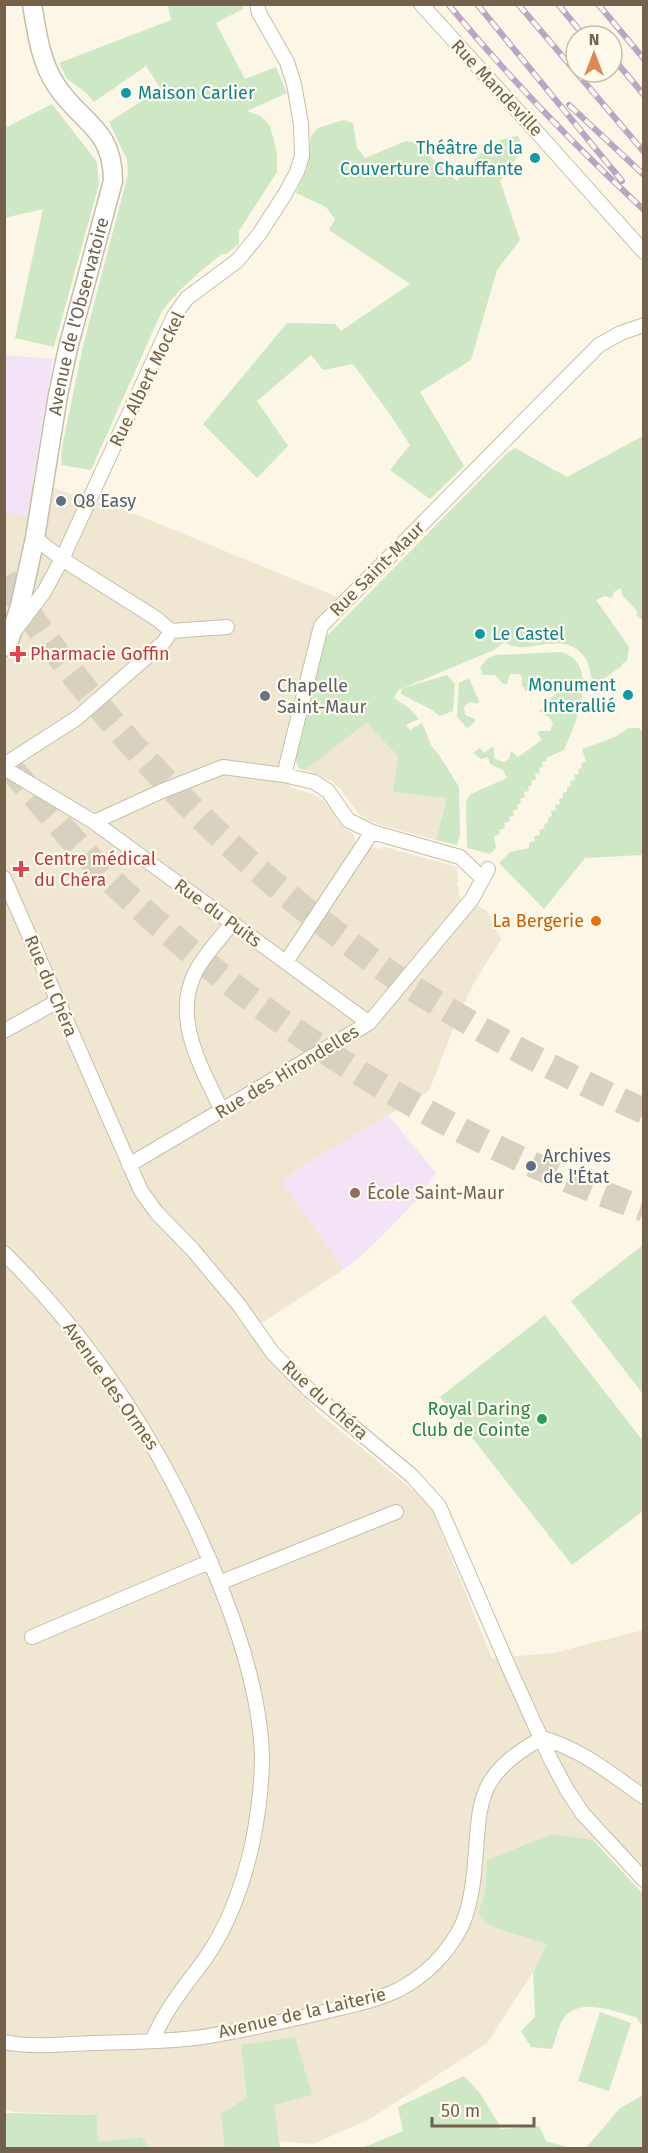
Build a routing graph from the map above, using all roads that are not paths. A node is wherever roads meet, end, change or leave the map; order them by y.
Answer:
1 (32, 4) edge
2 (257, 4) edge
3 (421, 4) edge
4 (644, 252) edge
5 (644, 325) edge
6 (35, 538) junction
7 (62, 559) junction
8 (227, 627) dead end
9 (171, 631) junction
10 (7, 643) edge
11 (4, 766) edge
12 (284, 776) junction
13 (94, 822) junction
14 (372, 832) junction
15 (4, 878) edge
16 (232, 923) junction
17 (286, 962) junction
18 (58, 1001) junction
19 (369, 1023) junction
20 (4, 1030) edge
21 (222, 1111) junction
22 (129, 1165) junction
23 (4, 1253) edge
24 (396, 1512) dead end
25 (212, 1565) junction
26 (219, 1583) junction
27 (32, 1637) dead end
28 (542, 1738) junction
29 (644, 1797) edge
30 (644, 1880) edge
31 (152, 2041) junction
32 (4, 2042) edge

1 - 6 street, Avenue de l'Observatoire
2 - 7 street, Rue Albert Mockel
3 - 4 street, Rue Mandeville
5 - 12 street, Rue Saint-Maur
6 - 7 street
6 - 10 street, Avenue de l'Observatoire
7 - 9 street
7 - 10 street, Rue Albert Mockel
8 - 9 street
9 - 11 street
11 - 13 street, Rue du Puits
12 - 13 street
12 - 14 street
13 - 16 street, Rue du Puits
14 - 17 street
14 - 19 street, Rue des Hirondelles
15 - 18 street, Rue du Chéra
16 - 17 street, Rue du Puits
16 - 21 street
17 - 19 street, Rue du Puits
18 - 20 street
18 - 22 street, Rue du Chéra
19 - 21 street, Rue des Hirondelles
21 - 22 street, Rue des Hirondelles
22 - 28 street, Rue du Chéra
23 - 25 street, Avenue des Ormes
24 - 26 street
25 - 26 street, Avenue des Ormes
25 - 27 street
26 - 31 street, Avenue des Ormes
28 - 29 street
28 - 30 street, Rue du Chéra
28 - 31 street, Avenue de la Laiterie
31 - 32 street, Avenue de la Laiterie

